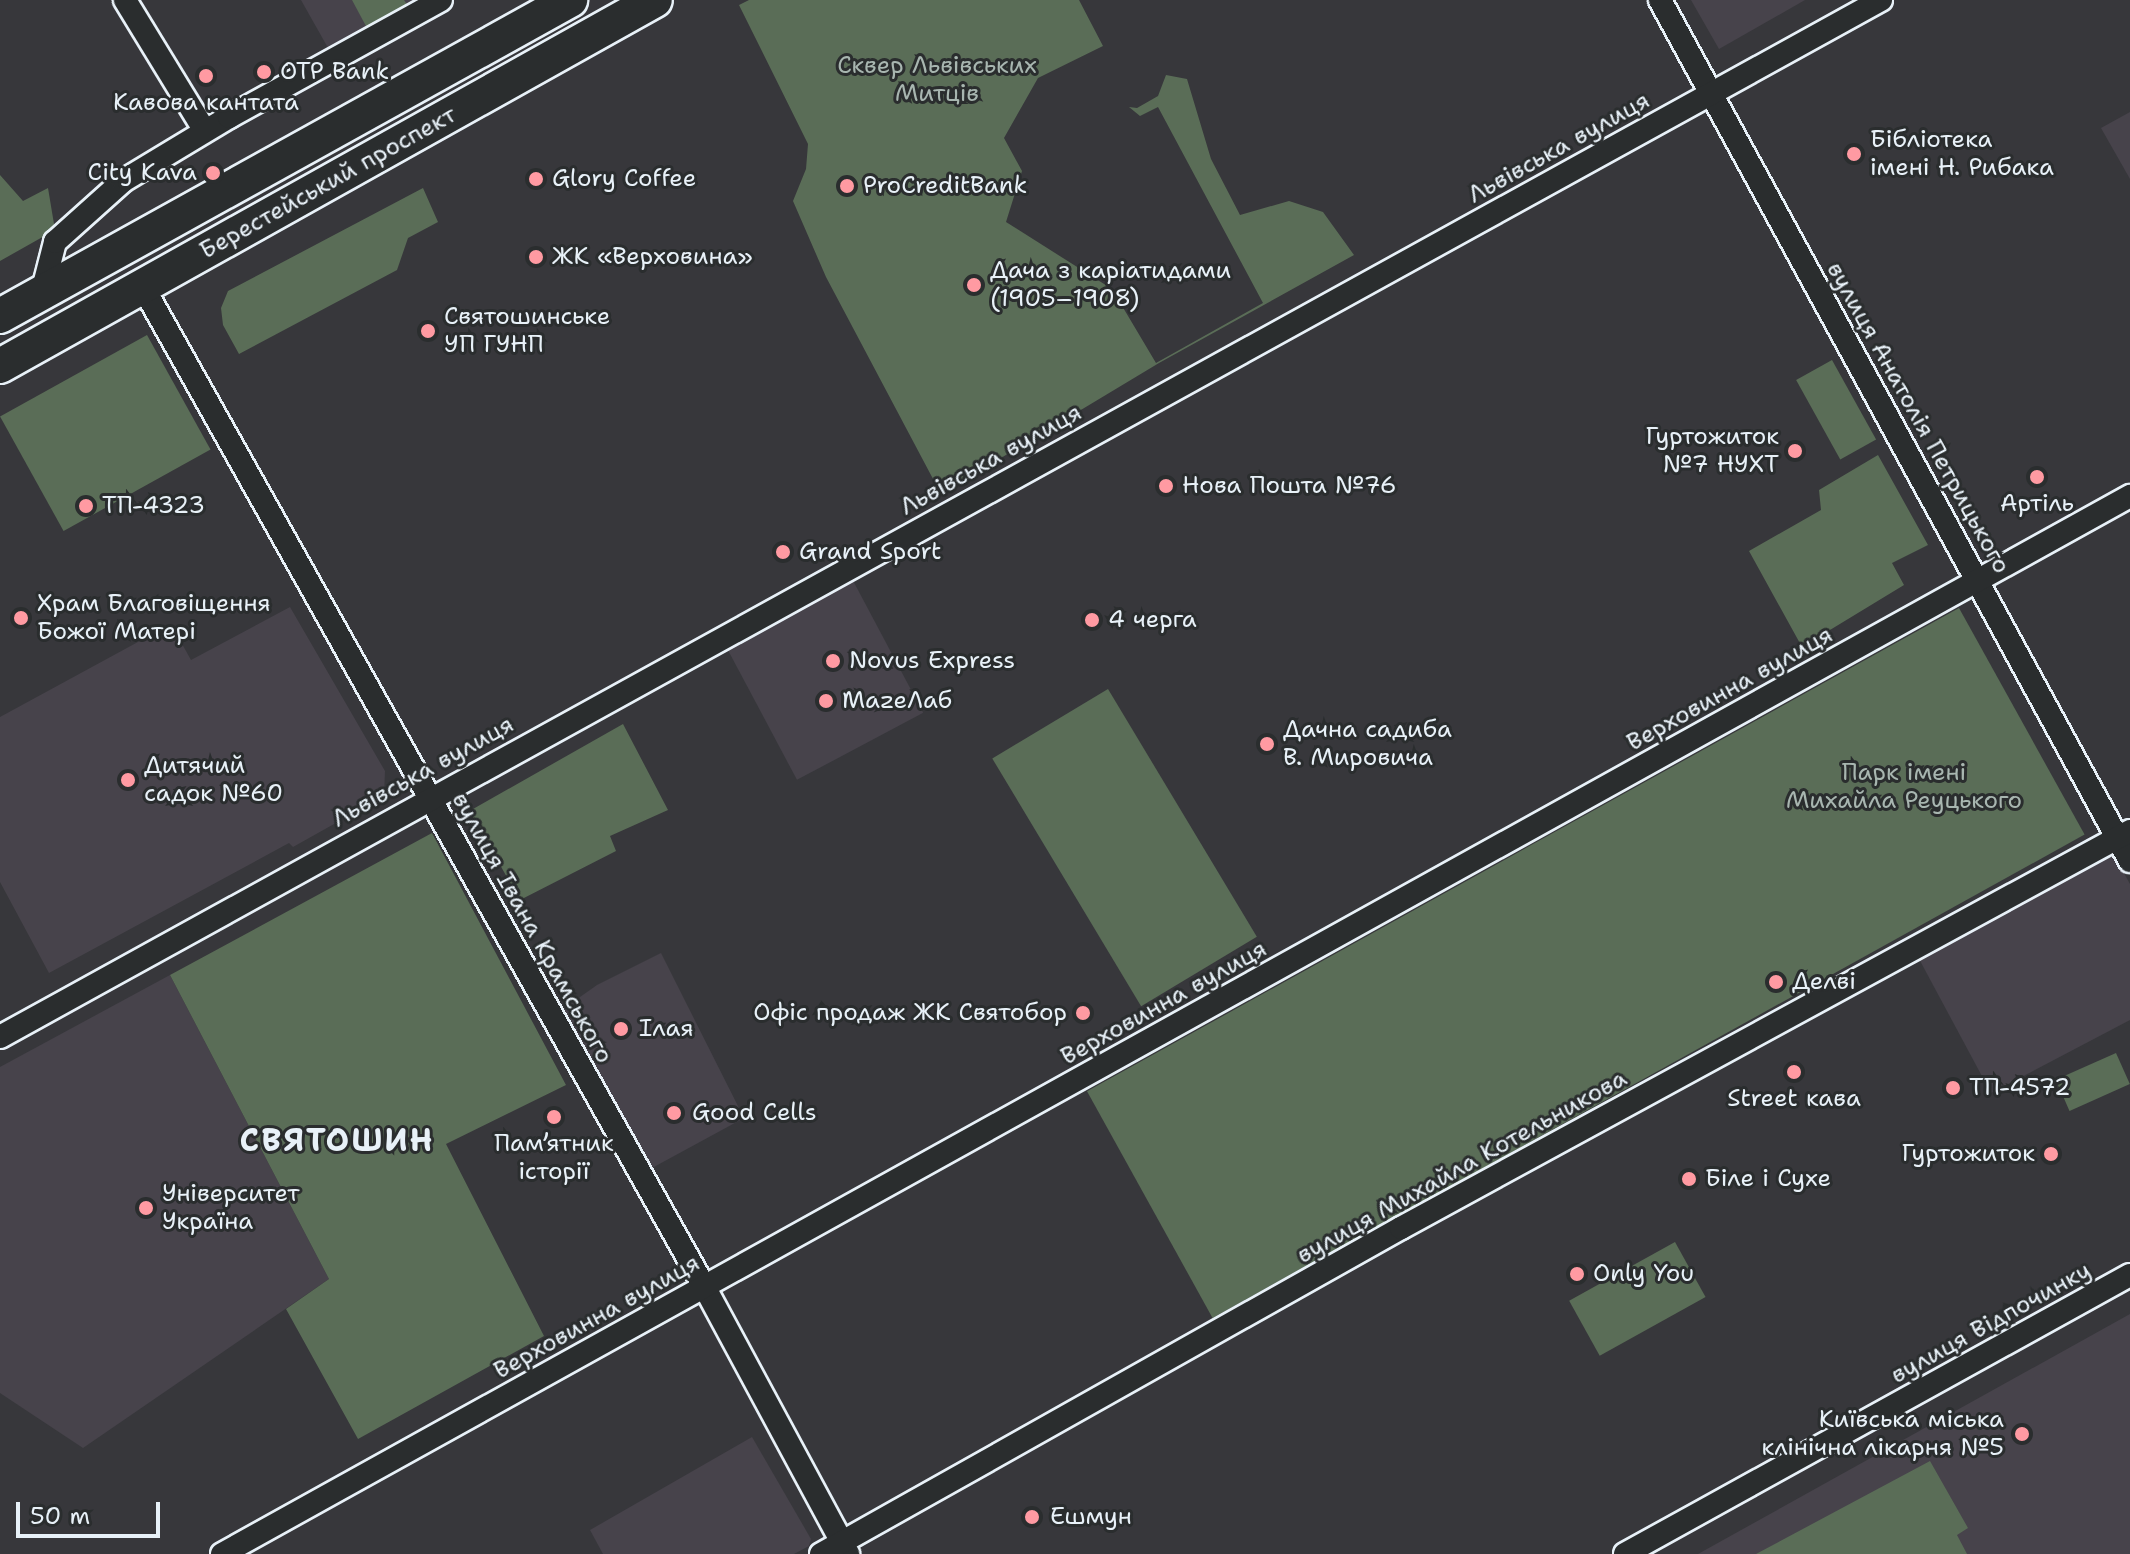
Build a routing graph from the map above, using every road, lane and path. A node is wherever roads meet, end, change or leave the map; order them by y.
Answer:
1 (125, 0) edge
2 (441, 0) edge
3 (570, 0) edge
4 (655, 0) edge
5 (1660, 0) edge
6 (1881, 0) edge
7 (1712, 93) junction
8 (205, 131) junction
9 (143, 287) junction
10 (42, 293) junction
11 (0, 316) edge
12 (0, 366) edge
13 (2130, 496) edge
14 (1978, 581) junction
15 (429, 798) junction
16 (2124, 835) edge
17 (2130, 861) edge
18 (0, 1037) edge
19 (2130, 1275) edge
20 (705, 1288) junction
21 (845, 1548) edge
22 (222, 1554) edge
23 (821, 1554) edge
24 (1625, 1554) edge

1 - 8 street
2 - 8 street
3 - 10 main road, Берестейський проспект
4 - 9 main road, Берестейський проспект
5 - 7 street, вулиця Анатолія Петрицького
6 - 7 street, Львівська вулиця
7 - 14 street, вулиця Анатолія Петрицького
7 - 15 street, Львівська вулиця
8 - 10 street
9 - 12 main road, Берестейський проспект
9 - 15 street, вулиця Івана Крамського
10 - 11 main road, Берестейський проспект
13 - 14 street, Верховинна вулиця
14 - 16 street, вулиця Анатолія Петрицького
14 - 20 street, Верховинна вулиця
15 - 18 street, Львівська вулиця
15 - 20 street, вулиця Івана Крамського
16 - 17 street, вулиця Анатолія Петрицького
16 - 21 street, вулиця Михайла Котельникова
19 - 24 street, вулиця Відпочинку
20 - 21 street, вулиця Івана Крамського
20 - 22 street, Верховинна вулиця
21 - 23 street, вулиця Михайла Котельникова

